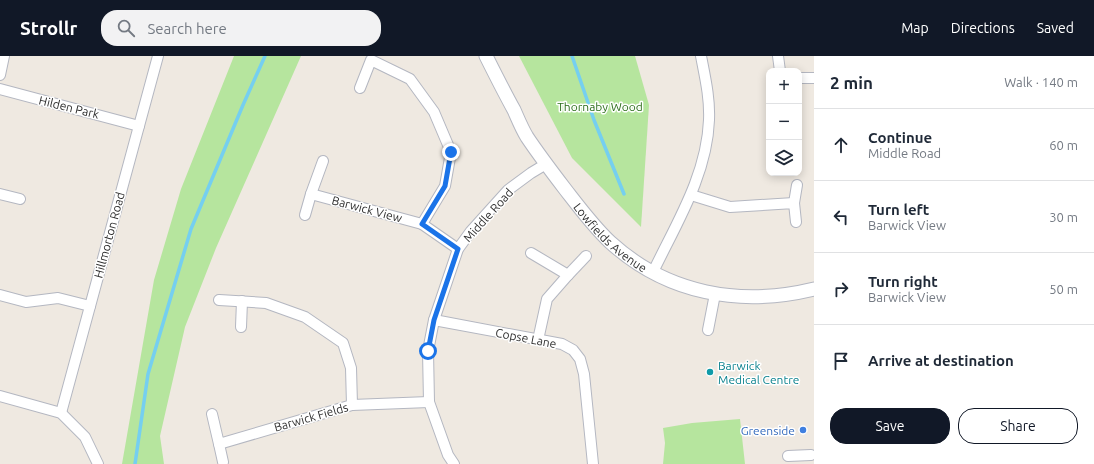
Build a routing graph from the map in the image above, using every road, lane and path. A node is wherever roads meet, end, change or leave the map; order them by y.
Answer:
1 (4, 56) edge
2 (158, 56) edge
3 (486, 56) edge
4 (701, 56) edge
5 (778, 56) edge
6 (372, 58) edge
7 (780, 68) edge
8 (0, 75) edge
9 (802, 78) edge
10 (814, 78) edge
11 (360, 88) dead end
12 (0, 89) edge
13 (139, 126) junction
14 (323, 161) dead end
15 (546, 164) junction
16 (797, 185) dead end
17 (0, 194) edge
18 (311, 194) junction
19 (691, 195) junction
20 (20, 199) dead end
21 (794, 203) junction
22 (305, 215) dead end
23 (796, 222) dead end
24 (422, 224) junction
25 (458, 249) junction
26 (531, 253) dead end
27 (586, 256) dead end
28 (653, 272) junction
29 (568, 276) junction
30 (814, 289) edge
31 (715, 294) junction
32 (0, 295) edge
33 (219, 300) dead end
34 (242, 301) junction
35 (90, 306) junction
36 (434, 320) junction
37 (241, 327) dead end
38 (708, 330) dead end
39 (538, 340) junction
40 (0, 396) edge
41 (429, 402) junction
42 (352, 405) junction
43 (61, 413) junction
44 (212, 414) dead end
45 (219, 444) junction
46 (788, 456) dead end
47 (812, 458) edge
48 (223, 462) dead end
49 (98, 464) edge
50 (454, 464) edge
51 (593, 464) edge

1 - 8 street
2 - 13 street, Hillmorton Road
3 - 15 street, Lowfields Avenue
4 - 19 street
5 - 7 street
6 - 11 street
6 - 24 street
9 - 10 street
12 - 13 street, Hilden Park
13 - 35 street, Hillmorton Road
14 - 18 street
15 - 25 street, Middle Road
15 - 28 street, Lowfields Avenue
16 - 21 street
17 - 20 street
18 - 22 street
18 - 24 street, Barwick View
19 - 21 street
19 - 28 street
21 - 23 street
24 - 25 street, Barwick View
25 - 36 street, Middle Road
26 - 29 street
27 - 29 street
28 - 31 street, Lowfields Avenue
29 - 39 street
30 - 31 street, Lowfields Avenue
31 - 38 street
32 - 35 street
33 - 34 street
34 - 37 street
34 - 42 street
35 - 43 street, Hillmorton Road
36 - 39 street, Copse Lane
36 - 41 street, Middle Road
39 - 51 street, Copse Lane
40 - 43 street
41 - 42 street, Barwick Fields
41 - 50 street, Middle Road
42 - 45 street, Barwick Fields
43 - 49 street
44 - 45 street
45 - 48 street
46 - 47 street

